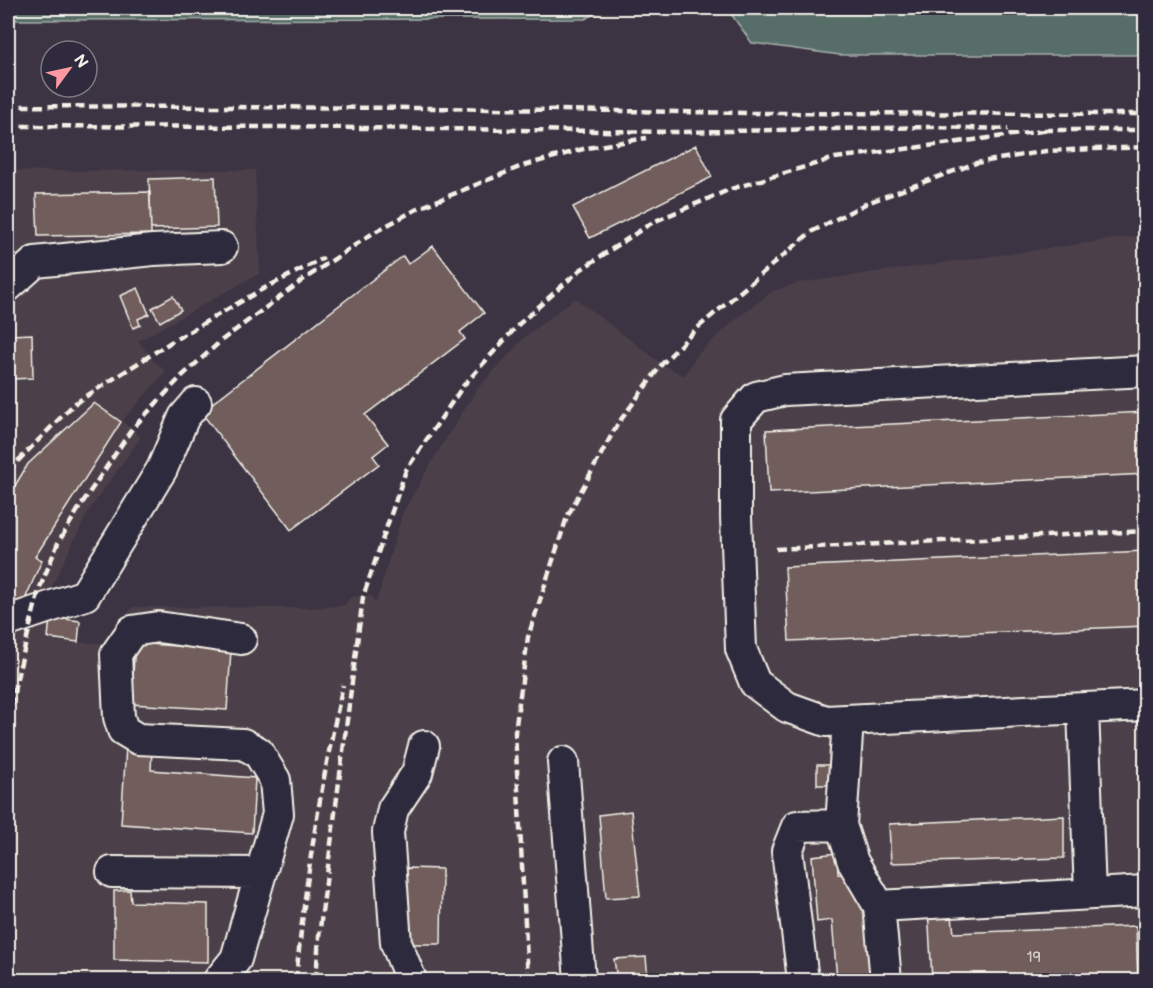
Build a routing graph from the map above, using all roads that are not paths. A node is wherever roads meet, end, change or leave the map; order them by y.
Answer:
1 (222, 247) dead end
2 (8, 286) edge
3 (1146, 371) edge
4 (196, 403) dead end
5 (8, 621) edge
6 (241, 639) dead end
7 (1146, 705) edge
8 (1083, 709) junction
9 (848, 720) junction
10 (424, 746) dead end
11 (563, 762) dead end
12 (841, 825) junction
13 (112, 872) dead end
14 (260, 873) junction
15 (1146, 891) edge
16 (1090, 894) junction
17 (879, 906) junction
18 (219, 981) edge
19 (411, 981) edge
20 (580, 981) edge
21 (803, 981) edge
22 (886, 981) edge

1 - 2 lane
3 - 9 lane
4 - 5 lane
6 - 14 lane
7 - 8 lane
8 - 9 lane
8 - 16 lane
9 - 12 lane
10 - 19 lane
11 - 20 lane
12 - 17 lane
12 - 21 lane
13 - 14 lane
14 - 18 lane
15 - 16 lane
16 - 17 lane
17 - 22 lane

